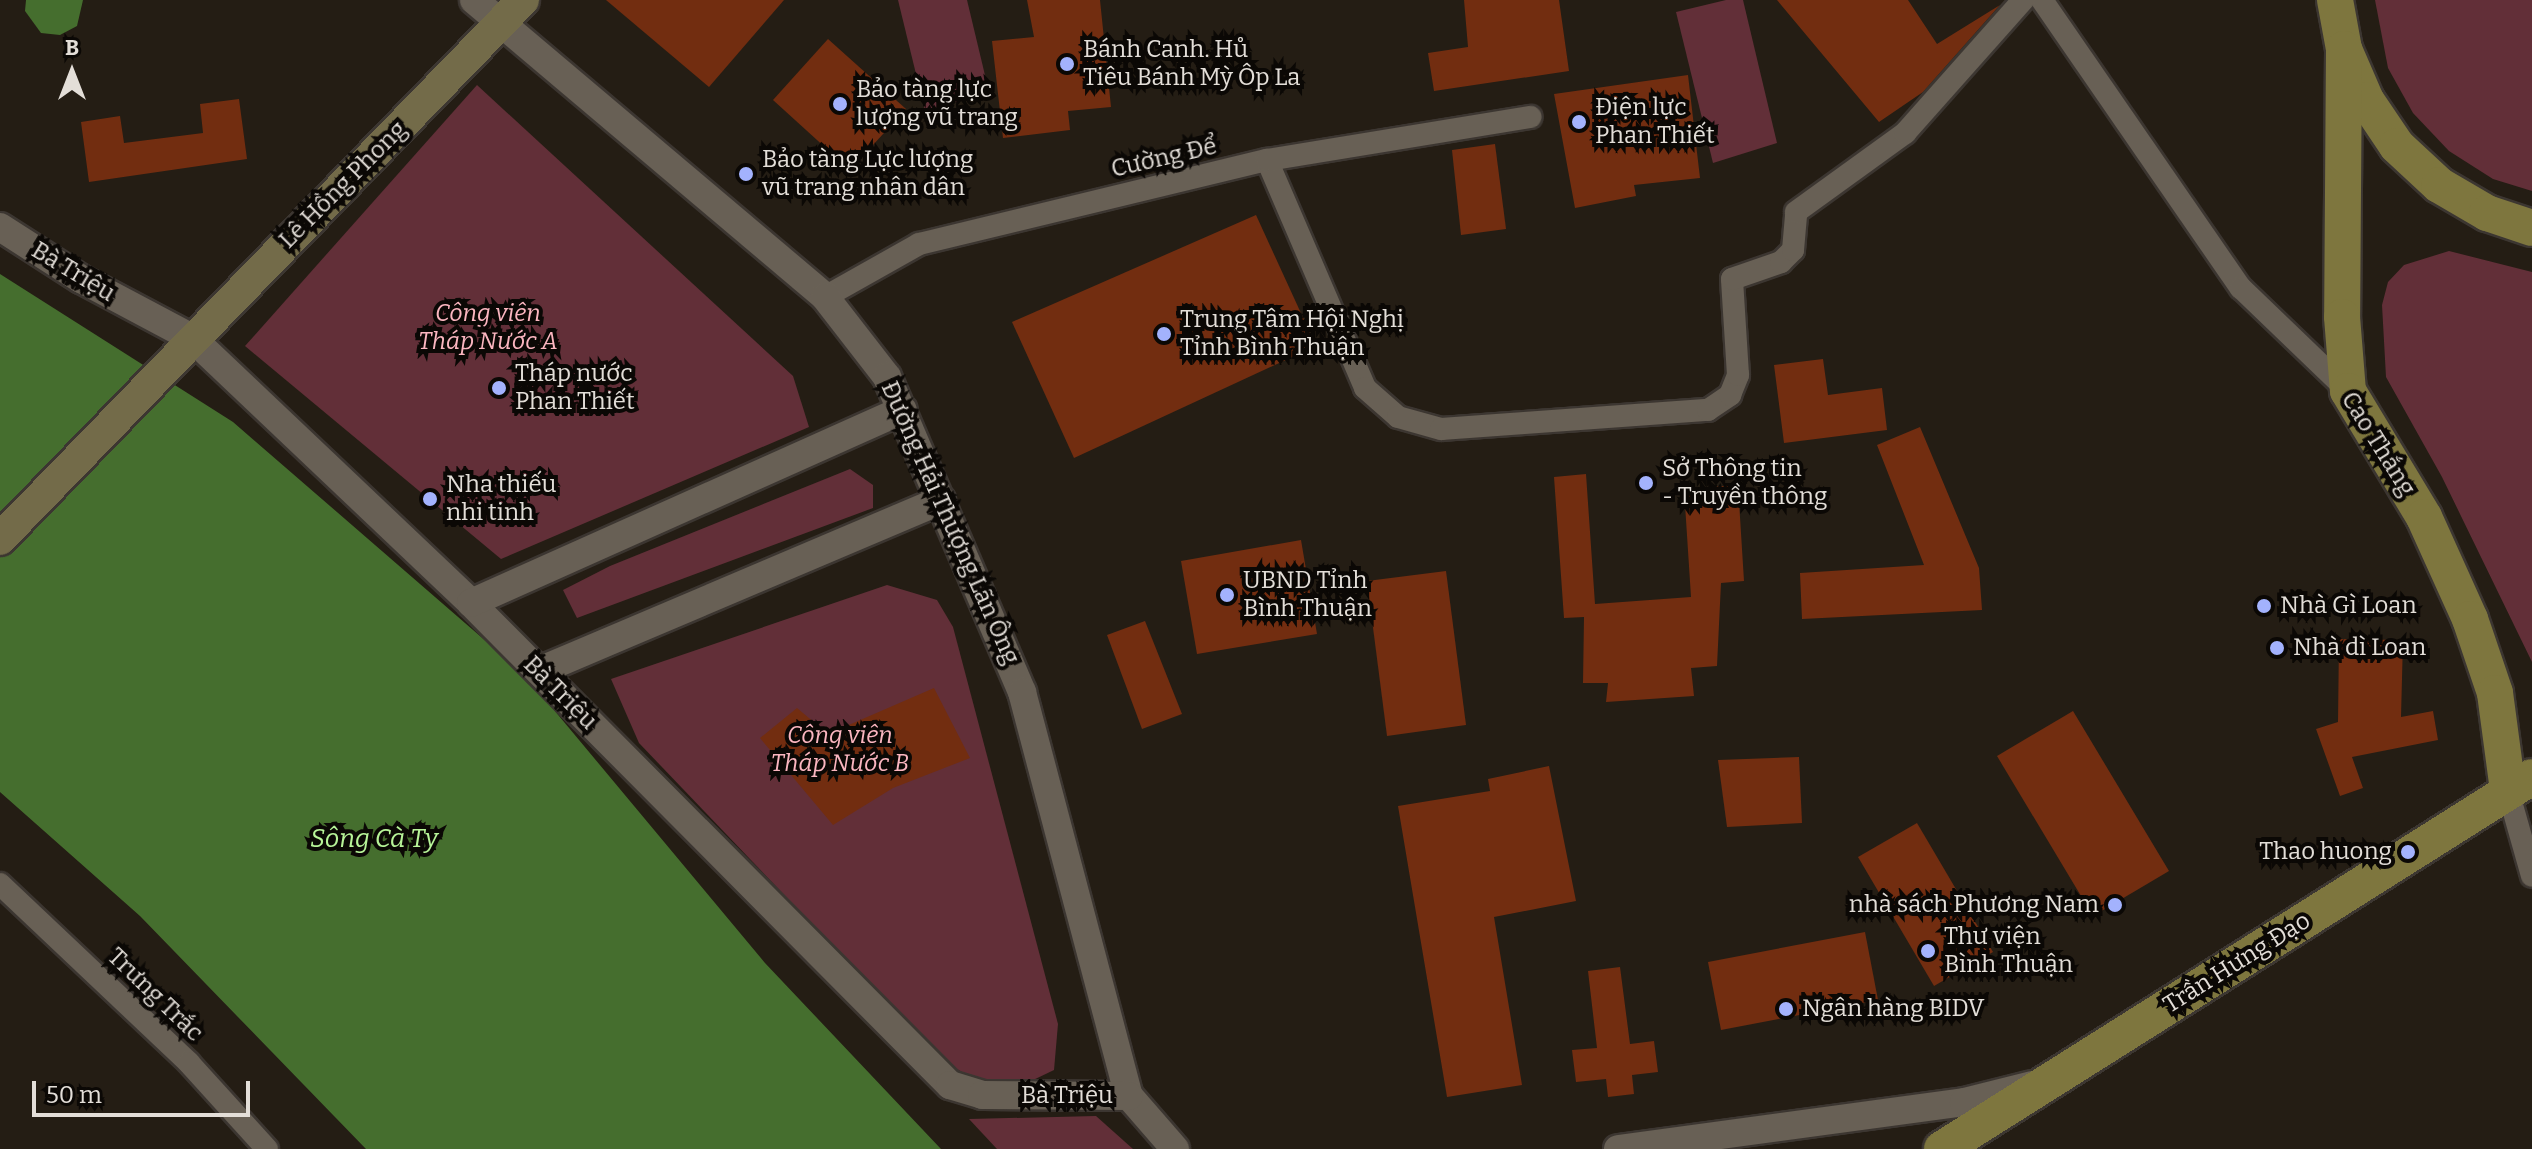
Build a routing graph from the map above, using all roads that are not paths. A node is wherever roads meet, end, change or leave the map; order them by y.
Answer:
1 (474, 0) edge
2 (2023, 0) edge
3 (2042, 0) edge
4 (2335, 0) edge
5 (513, 12) edge
6 (2344, 49) junction
7 (1531, 117) dead end
8 (1267, 160) junction
9 (0, 227) edge
10 (2532, 228) edge
11 (825, 297) junction
12 (192, 338) junction
13 (2348, 391) junction
14 (903, 410) junction
15 (941, 500) junction
16 (0, 539) edge
17 (471, 603) junction
18 (539, 671) junction
19 (2524, 794) edge
20 (2532, 876) edge
21 (0, 884) edge
22 (2052, 1080) junction
23 (1129, 1096) junction
24 (1954, 1146) edge
25 (267, 1149) edge
26 (1175, 1149) edge
27 (1618, 1149) edge

1 - 5 street, Đường Hải Thượng Lãn Ông
2 - 8 street
3 - 13 street, Cao Thắng
4 - 6 main road
5 - 11 street, Đường Hải Thượng Lãn Ông
5 - 12 main road, Lê Hồng Phong
6 - 10 main road
6 - 13 main road
7 - 8 street, Cường Để
8 - 11 street, Cường Để
9 - 12 street, Bà Triệu
11 - 14 street, Đường Hải Thượng Lãn Ông
12 - 16 main road, Lê Hồng Phong
12 - 17 street, Bà Triệu
13 - 19 main road, Cao Thắng
14 - 15 street, Đường Hải Thượng Lãn Ông
14 - 17 street
15 - 18 street
15 - 23 street, Đường Hải Thượng Lãn Ông
17 - 18 street, Bà Triệu
18 - 23 street, Bà Triệu
19 - 20 street, Cao Thắng
19 - 22 main road, Trần Hưng Đạo
21 - 25 street, Trưng Trắc
22 - 24 main road, Trần Hưng Đạo
22 - 27 street
23 - 26 street, Đường Hải Thượng Lãn Ông

